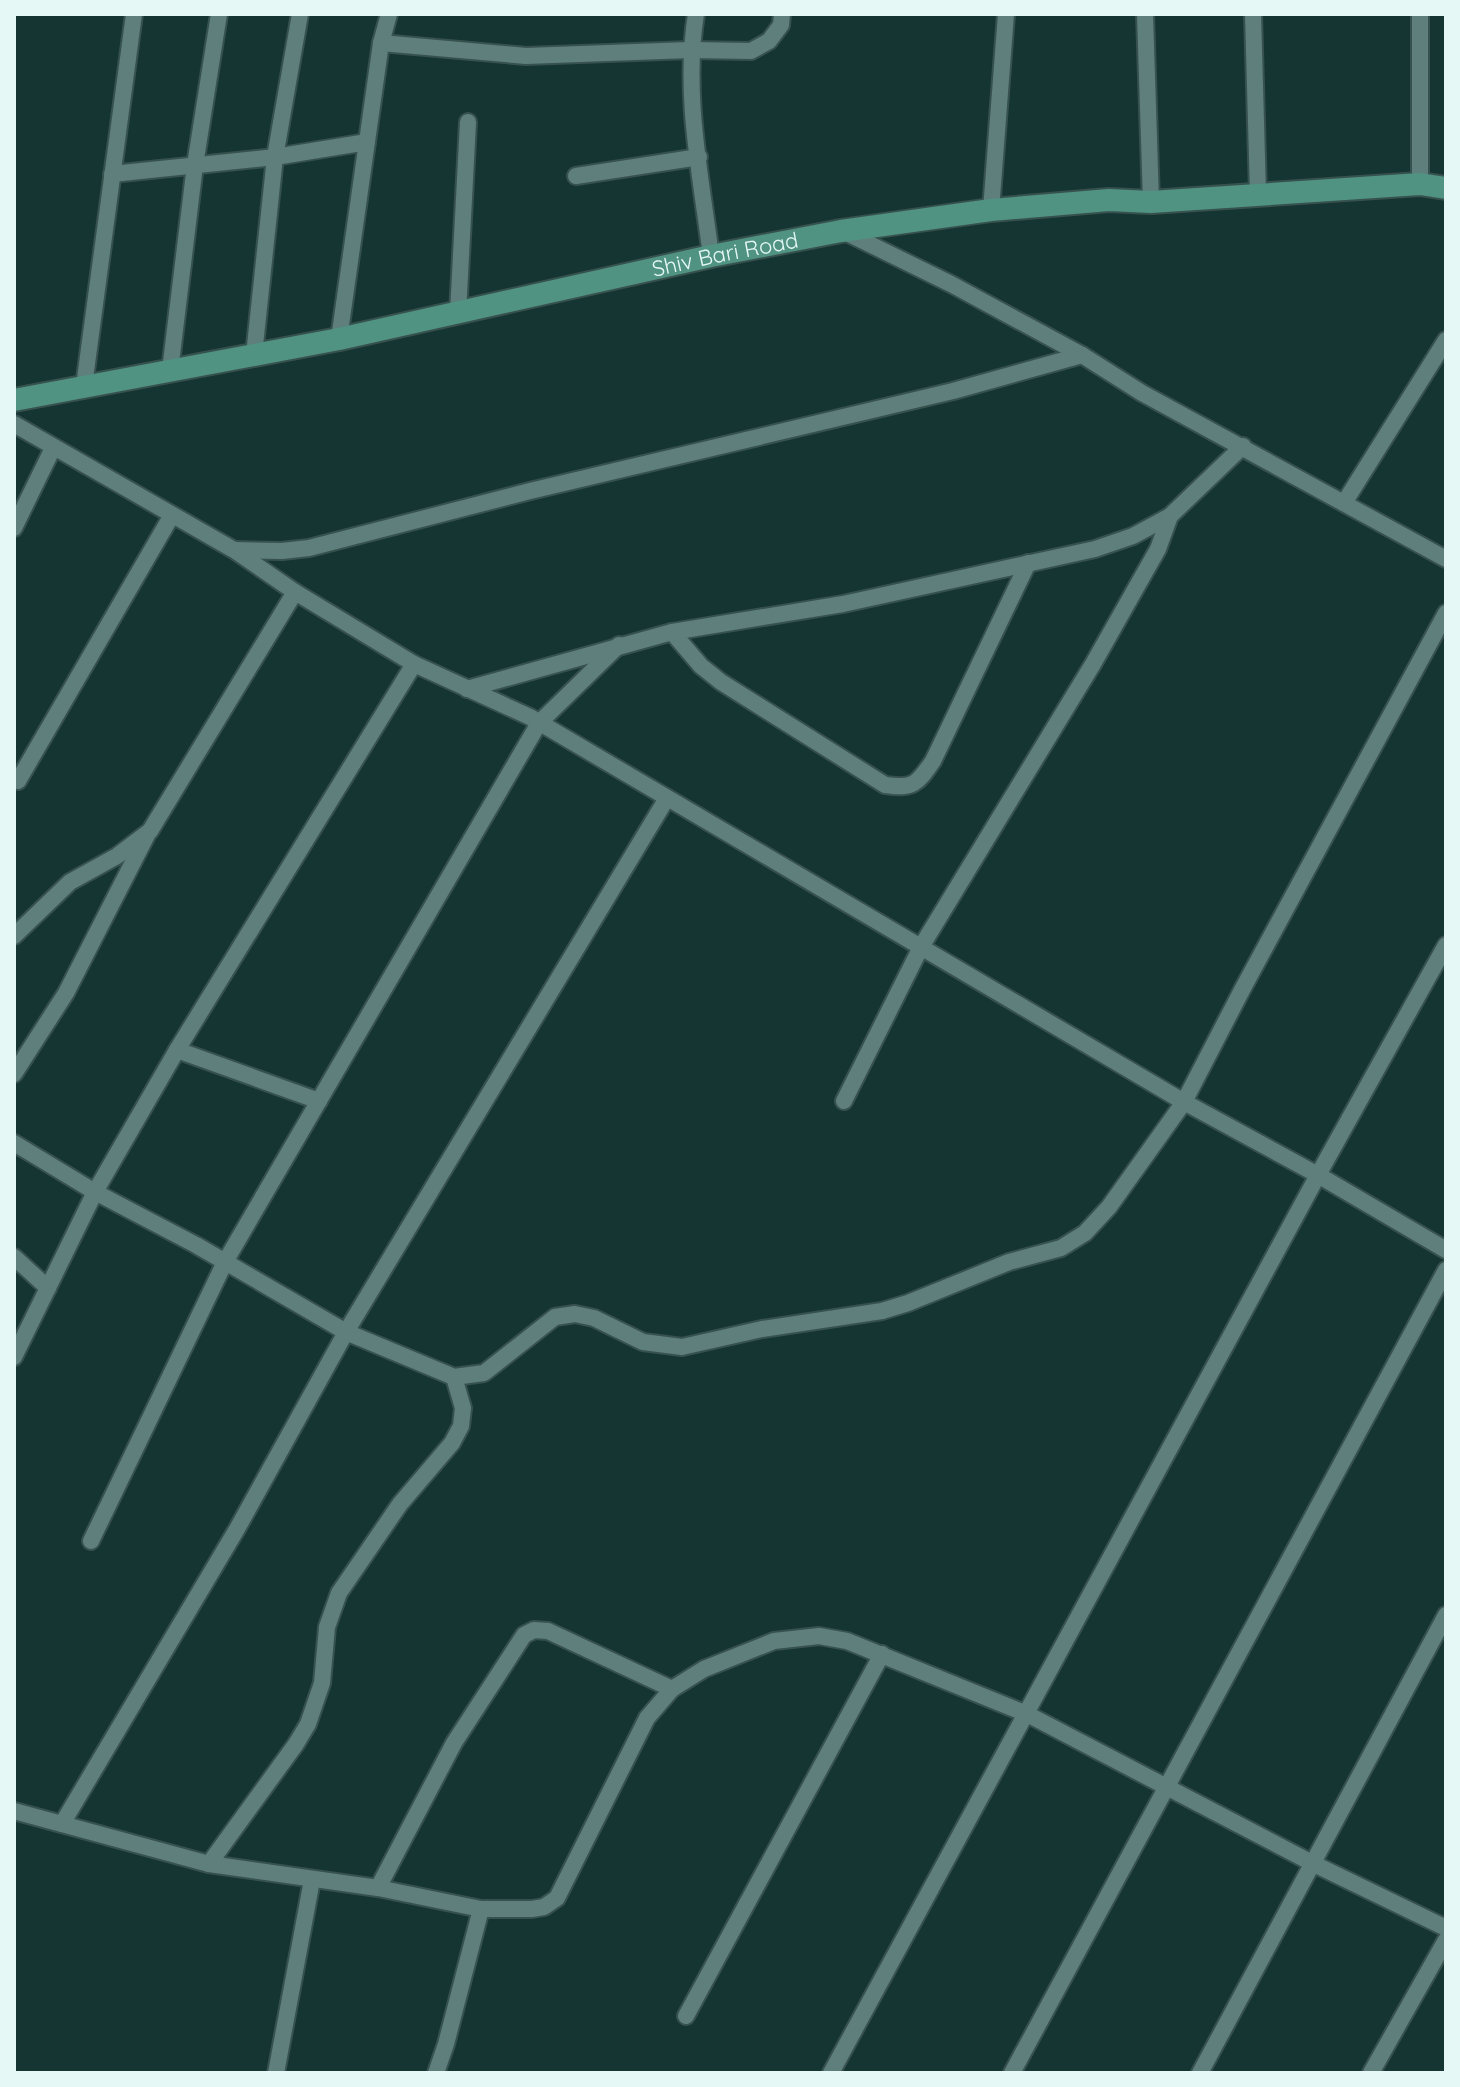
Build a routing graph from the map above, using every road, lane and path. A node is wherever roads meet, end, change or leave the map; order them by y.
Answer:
1 (134, 14) edge
2 (219, 14) edge
3 (300, 14) edge
4 (389, 14) edge
5 (696, 14) edge
6 (782, 14) edge
7 (1006, 14) edge
8 (1145, 14) edge
9 (1253, 14) edge
10 (1420, 14) edge
11 (381, 43) junction
12 (690, 50) junction
13 (468, 122) dead end
14 (367, 142) junction
15 (275, 157) junction
16 (699, 157) junction
17 (195, 165) junction
18 (112, 174) junction
19 (576, 176) dead end
20 (1420, 184) junction
21 (1446, 188) edge
22 (1258, 194) junction
23 (1151, 202) junction
24 (991, 210) junction
25 (841, 231) junction
26 (711, 256) junction
27 (458, 313) junction
28 (339, 339) junction
29 (1446, 340) edge
30 (254, 355) junction
31 (1082, 355) junction
32 (170, 371) junction
33 (84, 386) junction
34 (14, 400) edge
35 (14, 424) edge
36 (1243, 446) junction
37 (53, 448) junction
38 (1344, 503) junction
39 (172, 515) junction
40 (1170, 516) junction
41 (14, 528) edge
42 (234, 550) junction
43 (1446, 559) edge
44 (1028, 563) junction
45 (295, 592) junction
46 (1446, 613) edge
47 (672, 632) junction
48 (619, 645) junction
49 (414, 664) junction
50 (467, 689) junction
51 (539, 723) junction
52 (18, 781) dead end
53 (667, 798) junction
54 (150, 831) junction
55 (14, 936) edge
56 (1446, 945) edge
57 (921, 947) junction
58 (177, 1050) junction
59 (14, 1074) edge
60 (319, 1101) junction
61 (844, 1101) dead end
62 (1184, 1102) junction
63 (14, 1143) edge
64 (1318, 1175) junction
65 (95, 1192) junction
66 (1446, 1250) edge
67 (14, 1257) edge
68 (225, 1262) junction
69 (1446, 1270) edge
70 (48, 1288) junction
71 (346, 1332) junction
72 (14, 1357) edge
73 (454, 1377) junction
74 (91, 1541) dead end
75 (1446, 1615) edge
76 (882, 1654) junction
77 (672, 1689) junction
78 (1027, 1714) junction
79 (1167, 1788) junction
80 (14, 1811) edge
81 (62, 1824) junction
82 (1312, 1863) junction
83 (209, 1864) junction
84 (312, 1880) junction
85 (378, 1888) junction
86 (481, 1909) junction
87 (1446, 1928) edge
88 (1446, 1940) edge
89 (686, 2016) dead end
90 (441, 2071) edge
91 (276, 2073) edge
92 (831, 2073) edge
93 (1012, 2073) edge
94 (1200, 2073) edge
95 (1371, 2073) edge

1 - 18 street
2 - 17 street
3 - 15 street
4 - 11 street
5 - 12 street
6 - 12 street
7 - 24 street
8 - 23 street
9 - 22 street
10 - 20 street
11 - 12 street
11 - 14 street
12 - 16 street
13 - 27 street
14 - 15 street
14 - 28 street
15 - 17 street
15 - 30 street
16 - 19 street
16 - 26 street
17 - 18 street
17 - 32 street
18 - 33 street
20 - 21 street, Shiv Bari Road
20 - 22 street, Shiv Bari Road
22 - 23 street, Shiv Bari Road
23 - 24 street, Shiv Bari Road
24 - 25 street, Shiv Bari Road
25 - 26 street, Shiv Bari Road
25 - 31 street
26 - 27 street, Shiv Bari Road
27 - 28 street, Shiv Bari Road
28 - 30 street, Shiv Bari Road
29 - 38 street
30 - 32 street, Shiv Bari Road
31 - 36 street
31 - 42 street
32 - 33 street, Shiv Bari Road
33 - 34 street, Shiv Bari Road
35 - 37 street
36 - 38 street
36 - 40 street
37 - 39 street
37 - 41 street
38 - 43 street
39 - 42 street
39 - 52 street
40 - 44 street
40 - 57 street
42 - 45 street
44 - 47 street
44 - 47 street
45 - 49 street
45 - 54 street
46 - 62 street
47 - 48 street
48 - 50 street
48 - 51 street
49 - 50 street
49 - 58 street
50 - 51 street
51 - 53 street
51 - 60 street
53 - 57 street
53 - 71 street
54 - 55 street
54 - 59 street
56 - 64 street
57 - 61 street
57 - 62 street
58 - 60 street
58 - 65 street
60 - 68 street
62 - 64 street
62 - 73 street
63 - 65 street
64 - 66 street
64 - 78 street
65 - 68 street
65 - 70 street
67 - 70 street
68 - 71 street
68 - 74 street
69 - 79 street
70 - 72 street
71 - 73 street
71 - 81 street
73 - 83 street
75 - 82 street
76 - 77 street
76 - 78 street
76 - 89 street
77 - 85 street
77 - 86 street
78 - 79 street
78 - 92 street
79 - 82 street
79 - 93 street
80 - 81 street
81 - 83 street
82 - 87 street
82 - 94 street
83 - 84 street
84 - 85 street
84 - 91 street
85 - 86 street
86 - 90 street
88 - 95 street

